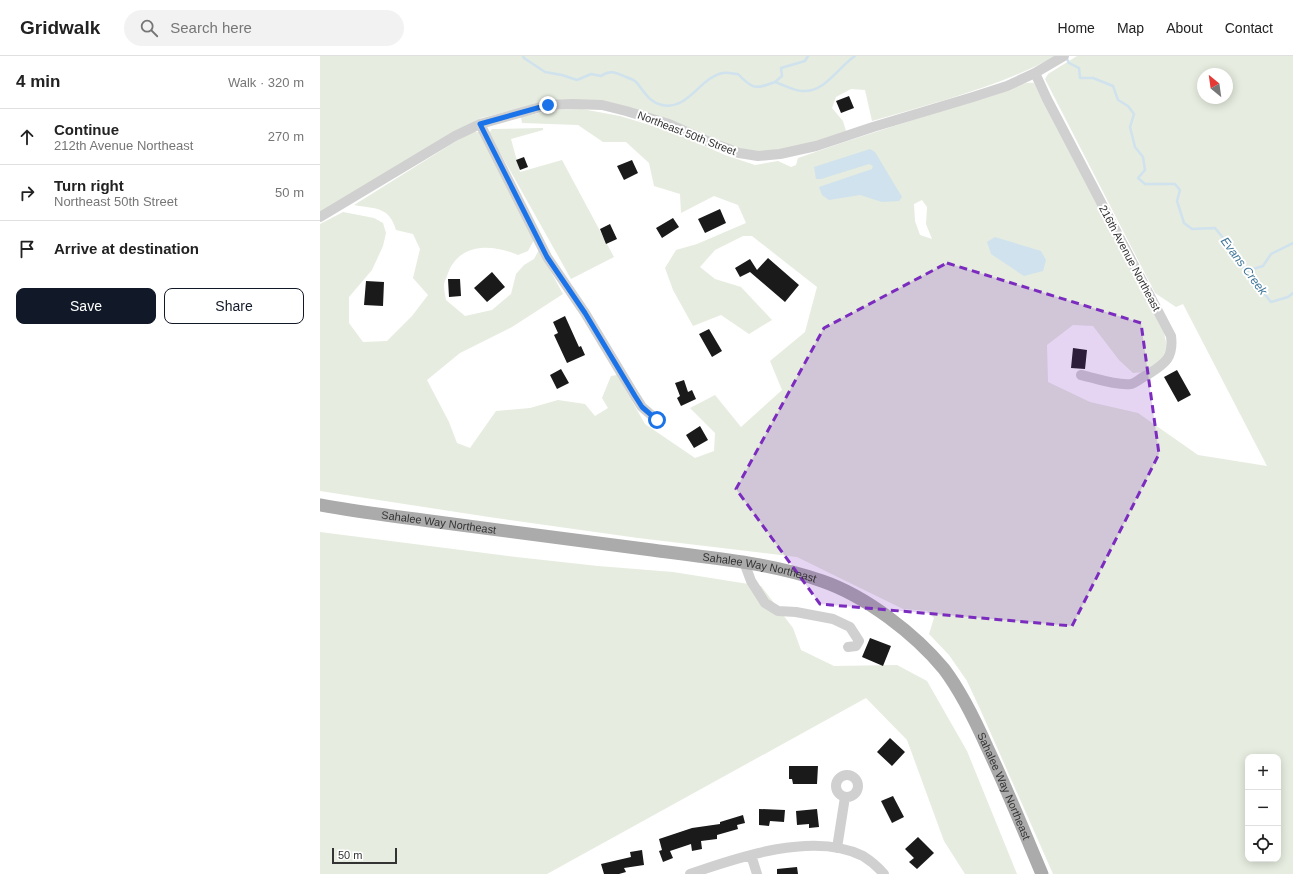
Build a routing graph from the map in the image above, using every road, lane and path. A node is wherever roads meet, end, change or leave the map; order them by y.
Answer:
1 (1062, 57) edge
2 (1035, 73) junction
3 (480, 124) junction
4 (320, 217) edge
5 (1081, 375) dead end
6 (657, 420) dead end
7 (320, 505) edge
8 (744, 562) junction
9 (848, 647) dead end
10 (845, 797) dead end
11 (837, 848) junction
12 (751, 855) junction
13 (690, 874) edge
14 (757, 874) edge
15 (884, 874) edge
16 (1042, 874) edge

1 - 2 street, Northeast 50th Street
2 - 3 street, Northeast 50th Street
2 - 5 street, 216th Avenue Northeast
3 - 4 street, Northeast 50th Street
3 - 6 street
7 - 8 main road, Sahalee Way Northeast
8 - 9 street
8 - 16 main road, Sahalee Way Northeast
10 - 11 street
11 - 12 street
11 - 15 street
12 - 13 street
12 - 14 street

